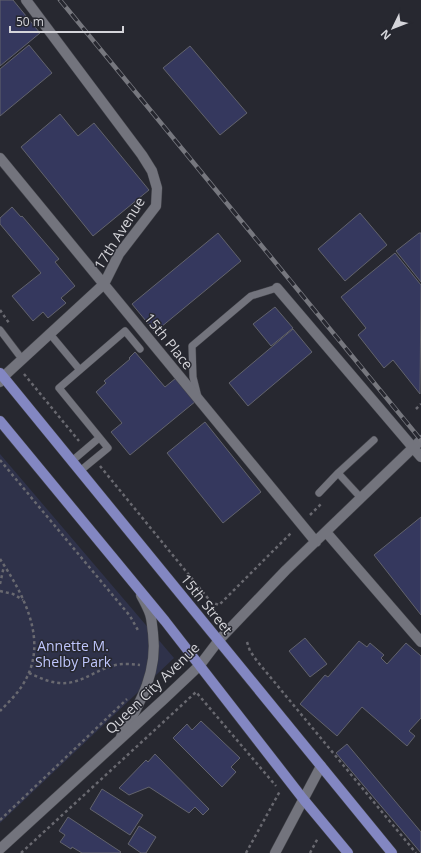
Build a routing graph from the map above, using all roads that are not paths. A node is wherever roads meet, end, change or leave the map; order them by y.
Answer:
1 (26, 0) edge
2 (0, 158) edge
3 (104, 284) junction
4 (277, 288) joint
5 (0, 330) edge
6 (50, 334) junction
7 (140, 349) dead end
8 (19, 362) junction
9 (80, 370) junction
10 (1, 377) edge
11 (200, 403) junction
12 (0, 421) edge
13 (99, 438) junction
14 (374, 440) dead end
15 (417, 444) edge
16 (421, 457) edge
17 (72, 461) junction
18 (80, 471) junction
19 (338, 473) junction
20 (319, 493) dead end
21 (361, 498) junction
22 (326, 532) junction
23 (316, 542) junction
24 (137, 588) junction
25 (219, 640) junction
26 (421, 642) edge
27 (200, 665) junction
28 (121, 738) junction
29 (321, 766) junction
30 (304, 800) junction
31 (0, 849) edge
32 (275, 853) edge
33 (348, 853) edge
34 (392, 853) edge

1 - 3 street, 17th Avenue
2 - 3 street, 15th Place
3 - 6 street, 17th Avenue
3 - 11 street, 15th Place
4 - 11 lane
4 - 15 street
5 - 8 lane
6 - 8 street, 17th Avenue
6 - 9 lane
7 - 9 lane
8 - 10 street, 17th Avenue
9 - 13 lane
10 - 17 main road, 15th Street
11 - 23 street, 15th Place
12 - 24 main road
13 - 17 lane
13 - 18 lane
14 - 19 lane
15 - 16 street
15 - 21 street, Queen City Avenue
17 - 18 main road, 15th Street
18 - 25 main road, 15th Street
19 - 20 lane
19 - 21 lane
21 - 22 street, Queen City Avenue
22 - 23 street, Queen City Avenue
22 - 26 street
23 - 25 street, Queen City Avenue
24 - 27 main road
24 - 28 street
25 - 27 street, Queen City Avenue
25 - 29 main road, 15th Street
27 - 28 street, Queen City Avenue
27 - 30 main road
28 - 31 street, Queen City Avenue
29 - 30 street
29 - 34 main road, 15th Street
30 - 32 street
30 - 33 main road

